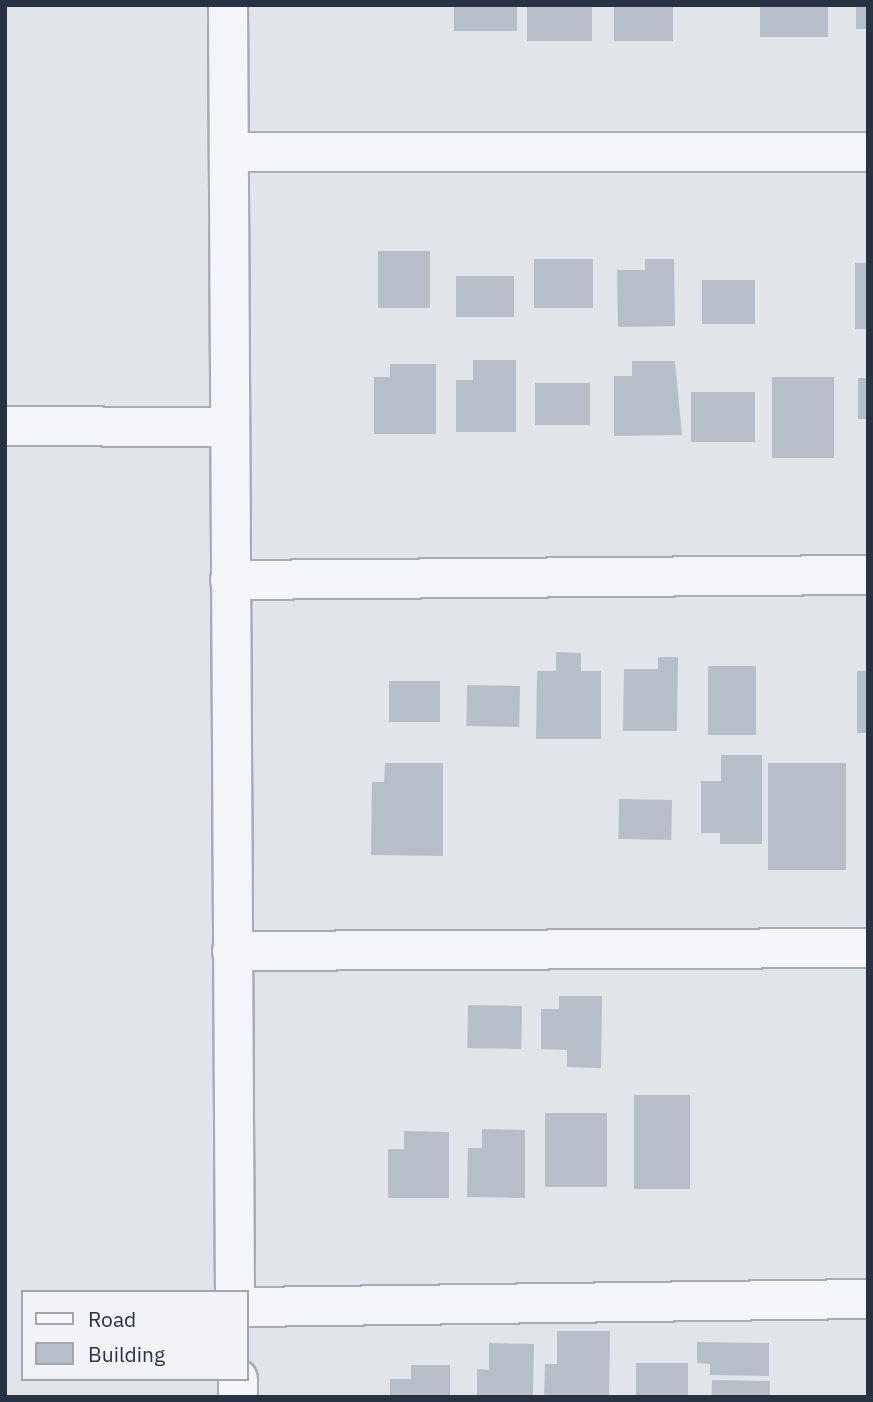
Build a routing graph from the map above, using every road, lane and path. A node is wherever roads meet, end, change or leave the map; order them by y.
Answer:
1 (228, 5) edge
2 (229, 152) junction
3 (868, 152) edge
4 (5, 426) edge
5 (230, 427) junction
6 (868, 575) edge
7 (230, 580) junction
8 (868, 948) edge
9 (232, 951) junction
10 (235, 1290) edge
11 (868, 1299) edge
12 (248, 1307) edge

1 - 2 street
2 - 3 street
2 - 5 street
4 - 5 street
5 - 7 street
6 - 7 street
7 - 9 street
8 - 9 street
9 - 10 street
11 - 12 street

